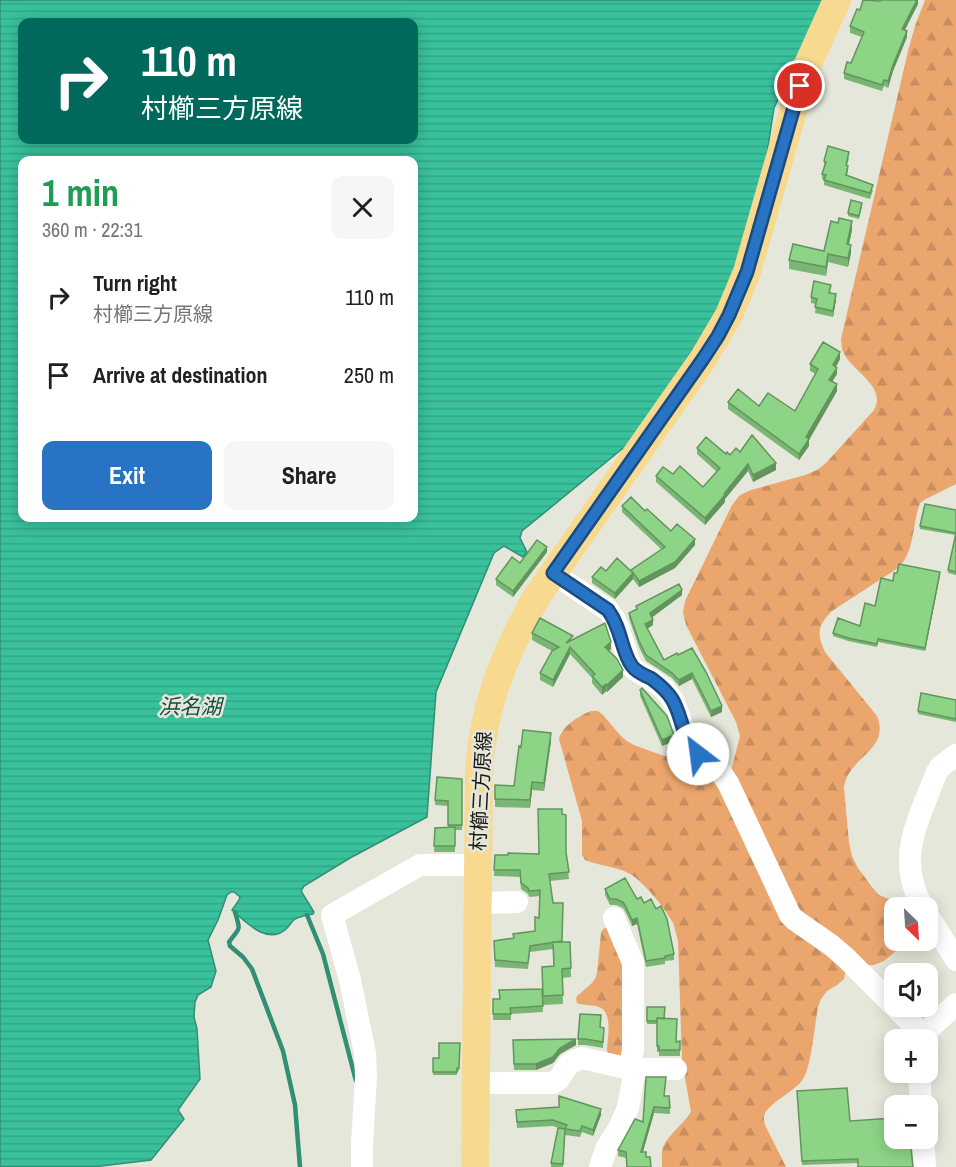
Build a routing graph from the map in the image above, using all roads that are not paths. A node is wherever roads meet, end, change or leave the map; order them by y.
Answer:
1 (837, 0) edge
2 (553, 573) junction
3 (956, 755) edge
4 (478, 865) junction
5 (918, 897) edge
6 (517, 902) dead end
7 (478, 903) junction
8 (614, 918) dead end
9 (938, 931) edge
10 (956, 960) edge
11 (956, 1004) edge
12 (912, 1029) edge
13 (928, 1029) edge
14 (632, 1069) junction
15 (676, 1069) dead end
16 (476, 1083) junction
17 (924, 1149) edge
18 (362, 1167) edge
19 (476, 1167) edge
20 (600, 1167) edge
21 (925, 1167) edge

1 - 2 main road, 村櫛三方原線
2 - 4 main road, 村櫛三方原線
2 - 12 street
3 - 5 street
4 - 7 main road, 村櫛三方原線
4 - 18 street
6 - 7 street
7 - 16 main road, 村櫛三方原線
8 - 14 street
9 - 10 street
11 - 13 street
14 - 15 street
14 - 16 street
14 - 20 street
16 - 19 main road, 村櫛三方原線
17 - 21 street

